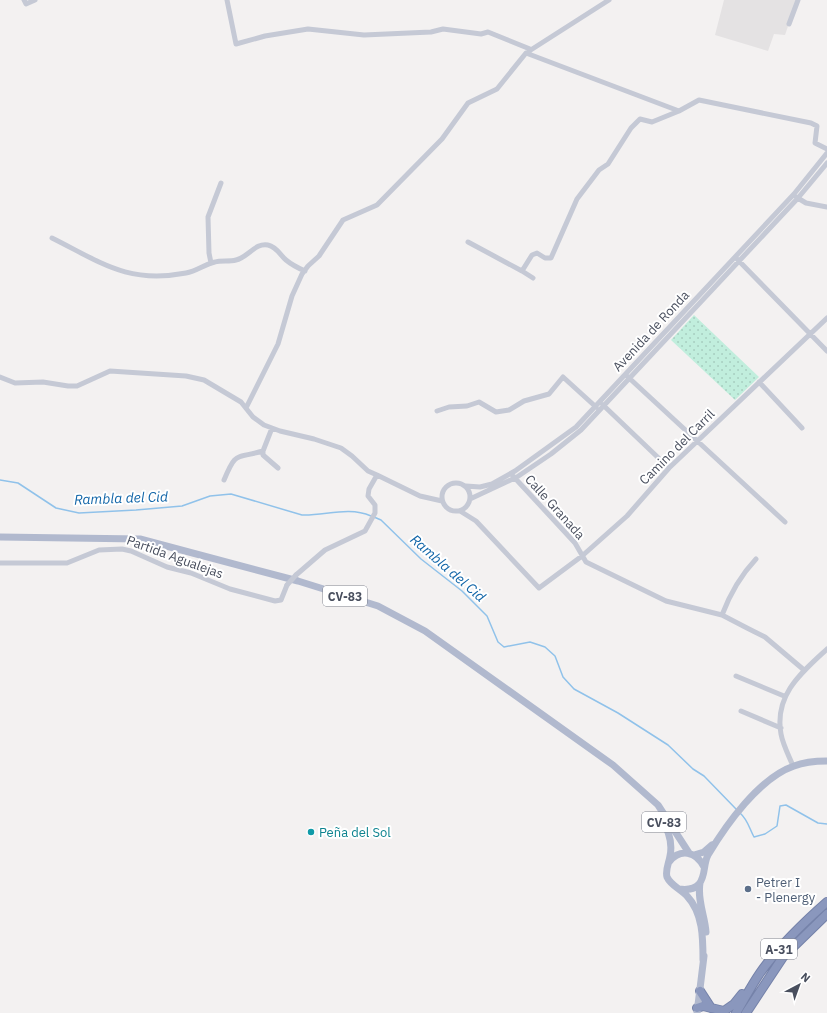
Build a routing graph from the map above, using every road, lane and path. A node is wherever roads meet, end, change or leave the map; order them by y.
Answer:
1 (24, 0) edge
2 (36, 0) edge
3 (227, 0) edge
4 (609, 0) edge
5 (798, 0) edge
6 (789, 24) dead end
7 (528, 51) junction
8 (679, 111) junction
9 (827, 149) edge
10 (827, 153) edge
11 (827, 163) edge
12 (221, 183) dead end
13 (796, 196) junction
14 (827, 207) edge
15 (52, 238) dead end
16 (468, 242) dead end
17 (737, 259) junction
18 (211, 264) junction
19 (304, 271) junction
20 (522, 271) junction
21 (533, 278) dead end
22 (827, 318) edge
23 (810, 334) junction
24 (827, 351) edge
25 (0, 377) edge
26 (628, 377) junction
27 (759, 382) junction
28 (600, 405) junction
29 (246, 408) junction
30 (437, 411) dead end
31 (272, 428) junction
32 (802, 428) dead end
33 (697, 441) junction
34 (263, 451) junction
35 (278, 468) dead end
36 (669, 468) junction
37 (511, 473) junction
38 (377, 475) junction
39 (514, 478) junction
40 (224, 480) dead end
41 (466, 486) junction
42 (441, 495) junction
43 (434, 498) junction
44 (470, 499) junction
45 (442, 501) junction
46 (468, 505) junction
47 (460, 511) junction
48 (476, 521) junction
49 (785, 522) dead end
50 (0, 536) edge
51 (582, 556) junction
52 (756, 559) dead end
53 (0, 563) edge
54 (722, 615) junction
55 (827, 649) edge
56 (804, 670) junction
57 (736, 676) dead end
58 (784, 696) junction
59 (741, 711) dead end
60 (781, 728) junction
61 (827, 762) edge
62 (793, 766) junction
63 (640, 787) junction
64 (718, 840) junction
65 (692, 854) junction
66 (669, 862) junction
67 (704, 866) junction
68 (700, 883) junction
69 (680, 889) junction
70 (827, 902) edge
71 (827, 914) edge
72 (703, 960) junction
73 (759, 974) junction
74 (700, 991) junction
75 (711, 1008) junction
76 (697, 1011) edge
77 (736, 1013) edge
78 (746, 1013) edge

1 - 2 street
3 - 7 street
4 - 7 street
5 - 6 street
7 - 8 street
7 - 19 street
8 - 9 street
8 - 20 street
10 - 13 street, Avenida de Ronda
11 - 13 street, Avenida de Ronda
12 - 18 street
13 - 14 street
13 - 17 street, Avenida de Ronda
15 - 18 street
16 - 20 street
17 - 23 street
17 - 26 street, Avenida de Ronda
18 - 19 street
19 - 29 street
20 - 21 street
22 - 23 street, Camino del Carril
23 - 24 street
23 - 27 street, Camino del Carril
25 - 29 street
26 - 28 street, Avenida de Ronda
26 - 33 street
27 - 32 street
27 - 33 street, Camino del Carril
28 - 30 street
28 - 36 street
28 - 37 street, Avenida de Ronda
28 - 39 street, Avenida de Ronda
29 - 31 street
31 - 34 street
31 - 38 street
33 - 36 street, Camino del Carril
33 - 49 street
34 - 35 street
34 - 40 street
36 - 51 street, Camino del Carril
37 - 39 street, Calle Granada
37 - 41 street, Avenida de Ronda
38 - 43 street
38 - 53 street, Partida Agualejas, bridge
39 - 44 street, Avenida de Ronda
39 - 51 street, Calle Granada
41 - 42 street
41 - 44 street
42 - 43 street
42 - 45 street
43 - 45 street
44 - 46 street
45 - 47 street
46 - 47 street
46 - 48 street
47 - 48 street
48 - 51 street, Camino del Carril
50 - 63 main road, CV-83
51 - 54 street
52 - 54 street
54 - 56 street
55 - 56 street
56 - 58 street
57 - 58 street
58 - 60 street
59 - 60 street
60 - 62 street
61 - 62 main road
62 - 64 main road
63 - 65 main road, CV-83
63 - 66 main road, CV-83
64 - 65 main road
64 - 67 main road
65 - 66 main road
65 - 67 main road, CV-83
66 - 69 main road, CV-83
67 - 68 main road, CV-83
68 - 69 main road
68 - 72 main road, CV-83
69 - 72 main road, CV-83
70 - 73 highway, A-31
71 - 78 highway, A-31
72 - 74 main road, CV-83
73 - 75 highway
73 - 77 highway, A-31
74 - 75 highway
74 - 76 main road, CV-83
75 - 76 highway

